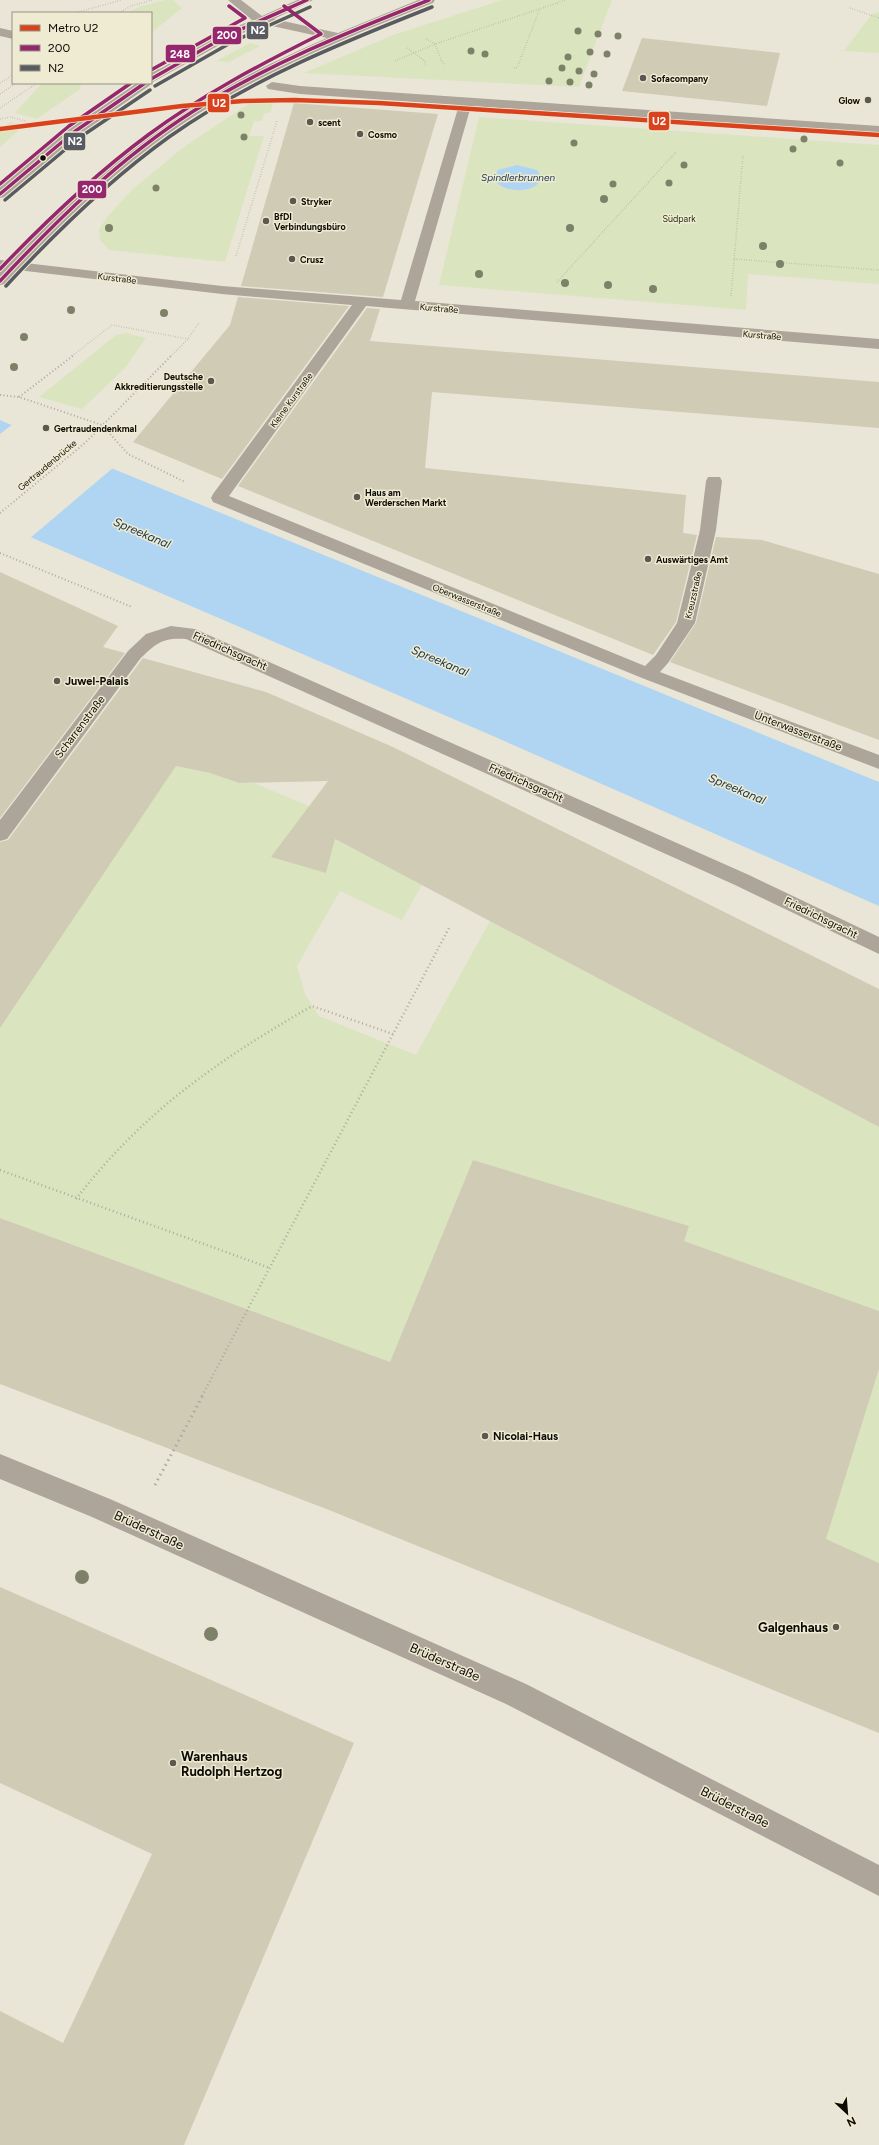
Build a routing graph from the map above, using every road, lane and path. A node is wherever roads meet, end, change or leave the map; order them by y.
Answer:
1 (122, 0) edge
2 (152, 0) edge
3 (234, 0) edge
4 (307, 0) edge
5 (429, 0) edge
6 (566, 0) edge
7 (292, 2) edge
8 (540, 8) junction
9 (850, 8) dead end
10 (78, 12) edge
11 (121, 12) edge
12 (879, 18) edge
13 (260, 20) junction
14 (337, 36) junction
15 (435, 44) dead end
16 (405, 46) dead end
17 (509, 69) dead end
18 (424, 70) dead end
19 (154, 74) edge
20 (12, 76) edge
21 (0, 83) edge
22 (15, 84) edge
23 (36, 84) edge
24 (144, 84) edge
25 (272, 86) dead end
26 (0, 94) edge
27 (466, 102) junction
28 (0, 108) edge
29 (279, 114) dead end
30 (0, 119) edge
31 (18, 119) dead end
32 (879, 130) edge
33 (743, 158) dead end
34 (669, 160) dead end
35 (0, 194) edge
36 (236, 257) dead end
37 (734, 259) junction
38 (7, 265) edge
39 (879, 270) edge
40 (0, 281) edge
41 (362, 302) junction
42 (407, 305) junction
43 (532, 316) junction
44 (201, 320) dead end
45 (730, 332) junction
46 (188, 339) junction
47 (879, 344) edge
48 (0, 395) edge
49 (19, 397) junction
50 (102, 425) junction
51 (714, 481) dead end
52 (219, 498) junction
53 (0, 513) edge
54 (0, 553) edge
55 (170, 631) junction
56 (648, 674) junction
57 (716, 700) joint
58 (879, 762) edge
59 (0, 834) edge
60 (450, 926) dead end
61 (879, 946) edge
62 (393, 1034) junction
63 (0, 1170) edge
64 (76, 1199) junction
65 (270, 1268) junction
66 (0, 1466) edge
67 (134, 1524) junction
68 (879, 1881) edge

1 - 10 path
2 - 11 path
3 - 13 main road
4 - 7 main road
5 - 14 main road
6 - 8 path
7 - 13 main road
7 - 14 main road
8 - 15 path
8 - 17 path
9 - 12 path
13 - 14 main road
13 - 19 main road
14 - 38 main road
16 - 18 path
20 - 21 path
22 - 26 path
23 - 28 path
24 - 35 main road
25 - 27 street
27 - 32 street
27 - 42 street
29 - 36 path
30 - 31 path
33 - 37 path
34 - 43 path
37 - 39 path
37 - 45 path
38 - 40 main road
38 - 41 street, Kurstraße
41 - 42 street, Kurstraße
41 - 52 street, Kleine Kurstraße
42 - 43 street, Kurstraße
43 - 45 street, Kurstraße
44 - 46 path, Gertraudenbrücke
45 - 47 street, Kurstraße
46 - 49 path
46 - 50 path, Gertraudenbrücke
48 - 49 path
49 - 50 path
50 - 52 path
50 - 53 path, Gertraudenbrücke
51 - 56 street, Kreuzstraße
52 - 56 street, Oberwasserstraße
54 - 55 path
55 - 59 street, Scharrenstraße
55 - 61 street, Friedrichsgracht
56 - 57 street, Oberwasserstraße
57 - 58 street, Unterwasserstraße
60 - 62 path
62 - 64 path
62 - 65 path
63 - 64 path
64 - 65 path
65 - 67 path
66 - 67 street, Brüderstraße
67 - 68 street, Brüderstraße

